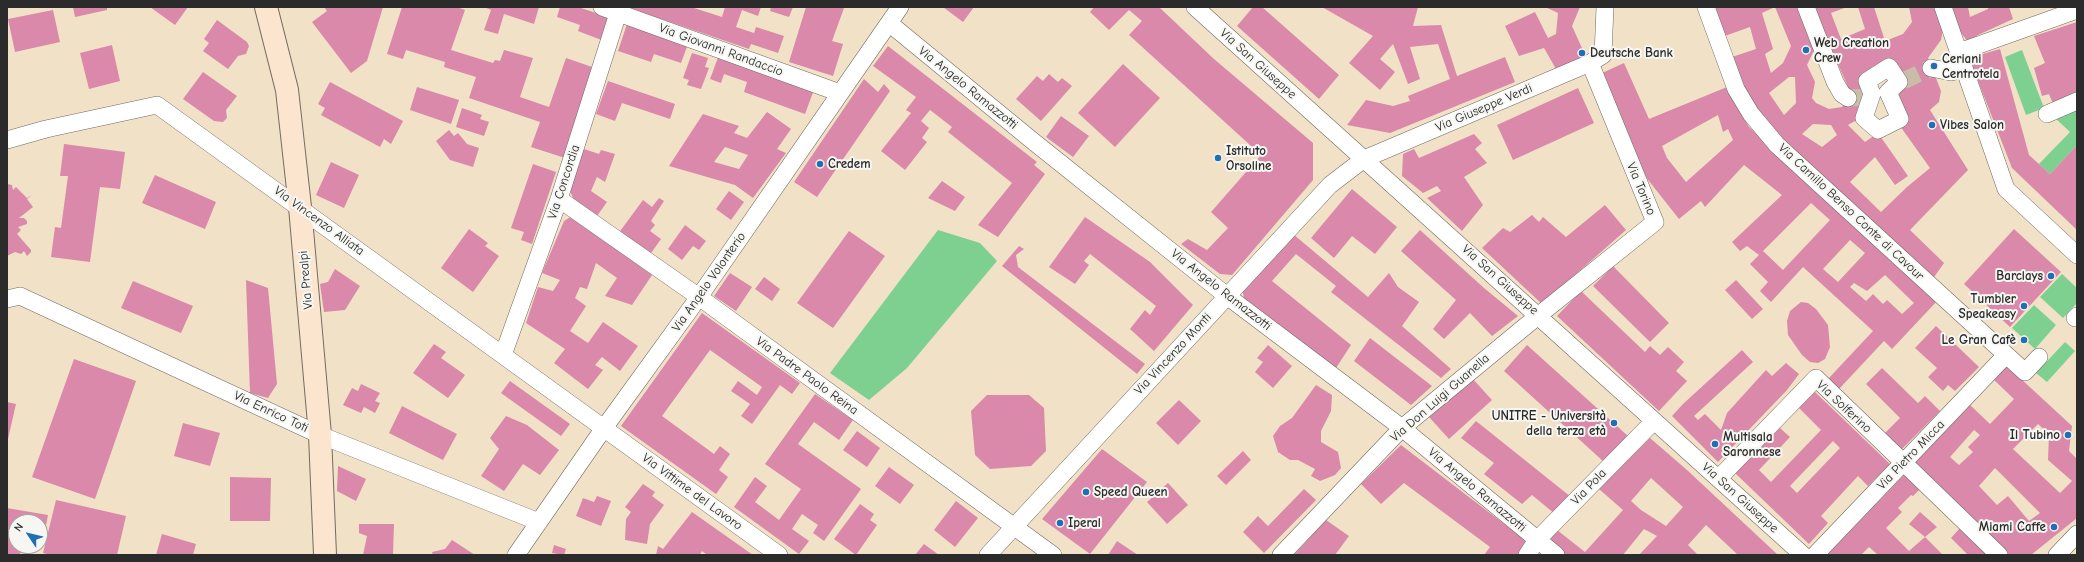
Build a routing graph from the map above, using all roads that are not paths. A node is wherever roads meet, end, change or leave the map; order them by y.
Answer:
1 (266, 7) edge
2 (602, 7) edge
3 (900, 7) edge
4 (1195, 7) edge
5 (1605, 7) edge
6 (1706, 7) edge
7 (1806, 7) edge
8 (1943, 7) edge
9 (619, 10) edge
10 (2077, 10) edge
11 (889, 23) junction
12 (1959, 52) junction
13 (1597, 59) junction
14 (1931, 68) tunnel mouth
15 (1964, 69) junction
16 (840, 93) junction
17 (1870, 96) joint
18 (1848, 98) dead end
19 (2077, 101) edge
20 (2047, 114) dead end
21 (7, 140) edge
22 (1364, 159) junction
23 (559, 199) junction
24 (300, 207) junction
25 (2077, 256) edge
26 (1227, 296) junction
27 (699, 297) junction
28 (7, 298) edge
29 (1539, 315) junction
30 (2006, 354) junction
31 (502, 355) junction
32 (2039, 357) dead end
33 (1654, 421) junction
34 (604, 428) junction
35 (1402, 428) junction
36 (320, 435) junction
37 (1904, 463) junction
38 (1719, 478) junction
39 (539, 522) junction
40 (1012, 526) junction
41 (2077, 534) edge
42 (1537, 540) junction
43 (325, 555) edge
44 (516, 555) edge
45 (779, 555) edge
46 (988, 555) edge
47 (1053, 555) edge
48 (1281, 555) edge
49 (1527, 555) edge
50 (1556, 555) edge
51 (1803, 555) edge
52 (1815, 555) edge
53 (1999, 555) edge
54 (2057, 555) edge

1 - 24 street, Via Prealpi
2 - 9 street, Via Giovanni Randaccio
3 - 11 street, Via Angelo Volonterio
4 - 22 street, Via San Giuseppe
5 - 13 street
6 - 30 street, Via Camillo Benso Conte di Cavour
7 - 18 street
8 - 12 street
9 - 16 street, Via Giovanni Randaccio
9 - 23 street, Via Concordia
10 - 12 street
11 - 16 street, Via Angelo Volonterio
11 - 26 street, Via Angelo Ramazzotti
12 - 15 street
13 - 22 street, Via Giuseppe Verdi
13 - 29 street, Via Torino
14 - 15 street
15 - 25 street
16 - 27 street, Via Angelo Volonterio
17 - 17 street
19 - 20 street
21 - 24 street, Via Vincenzo Alliata
22 - 26 street, Via Vincenzo Monti
22 - 29 street, Via San Giuseppe
23 - 27 street, Via Padre Paolo Reina
23 - 31 street, Via Concordia
24 - 31 street, Via Vincenzo Alliata
24 - 36 street, Via Prealpi
26 - 35 street, Via Angelo Ramazzotti
26 - 40 street, Via Vincenzo Monti
27 - 34 street, Via Angelo Volonterio
27 - 40 street, Via Padre Paolo Reina
28 - 36 street, Via Enrico Toti
29 - 33 street, Via San Giuseppe
29 - 35 street, Via Don Luigi Guanella
30 - 32 street, Via Camillo Benso Conte di Cavour
30 - 37 street, Via Pietro Micca
31 - 34 street, Via Vincenzo Alliata
33 - 38 street, Via San Giuseppe
33 - 42 street, Via Pola
34 - 39 street, Via Angelo Volonterio
34 - 45 street, Via Vittime del Lavoro
35 - 42 street, Via Angelo Ramazzotti
35 - 48 street, Via Don Luigi Guanella
36 - 39 street, Via Enrico Toti
36 - 43 street, Via Prealpi
37 - 38 street, Via Solferino
37 - 52 street, Via Pietro Micca
37 - 53 street
38 - 51 street, Via San Giuseppe
39 - 44 street, Via Angelo Volonterio
40 - 46 street, Via Vincenzo Monti
40 - 47 street, Via Padre Paolo Reina
41 - 54 street
42 - 49 street, Via Pola
42 - 50 street, Via Angelo Ramazzotti

